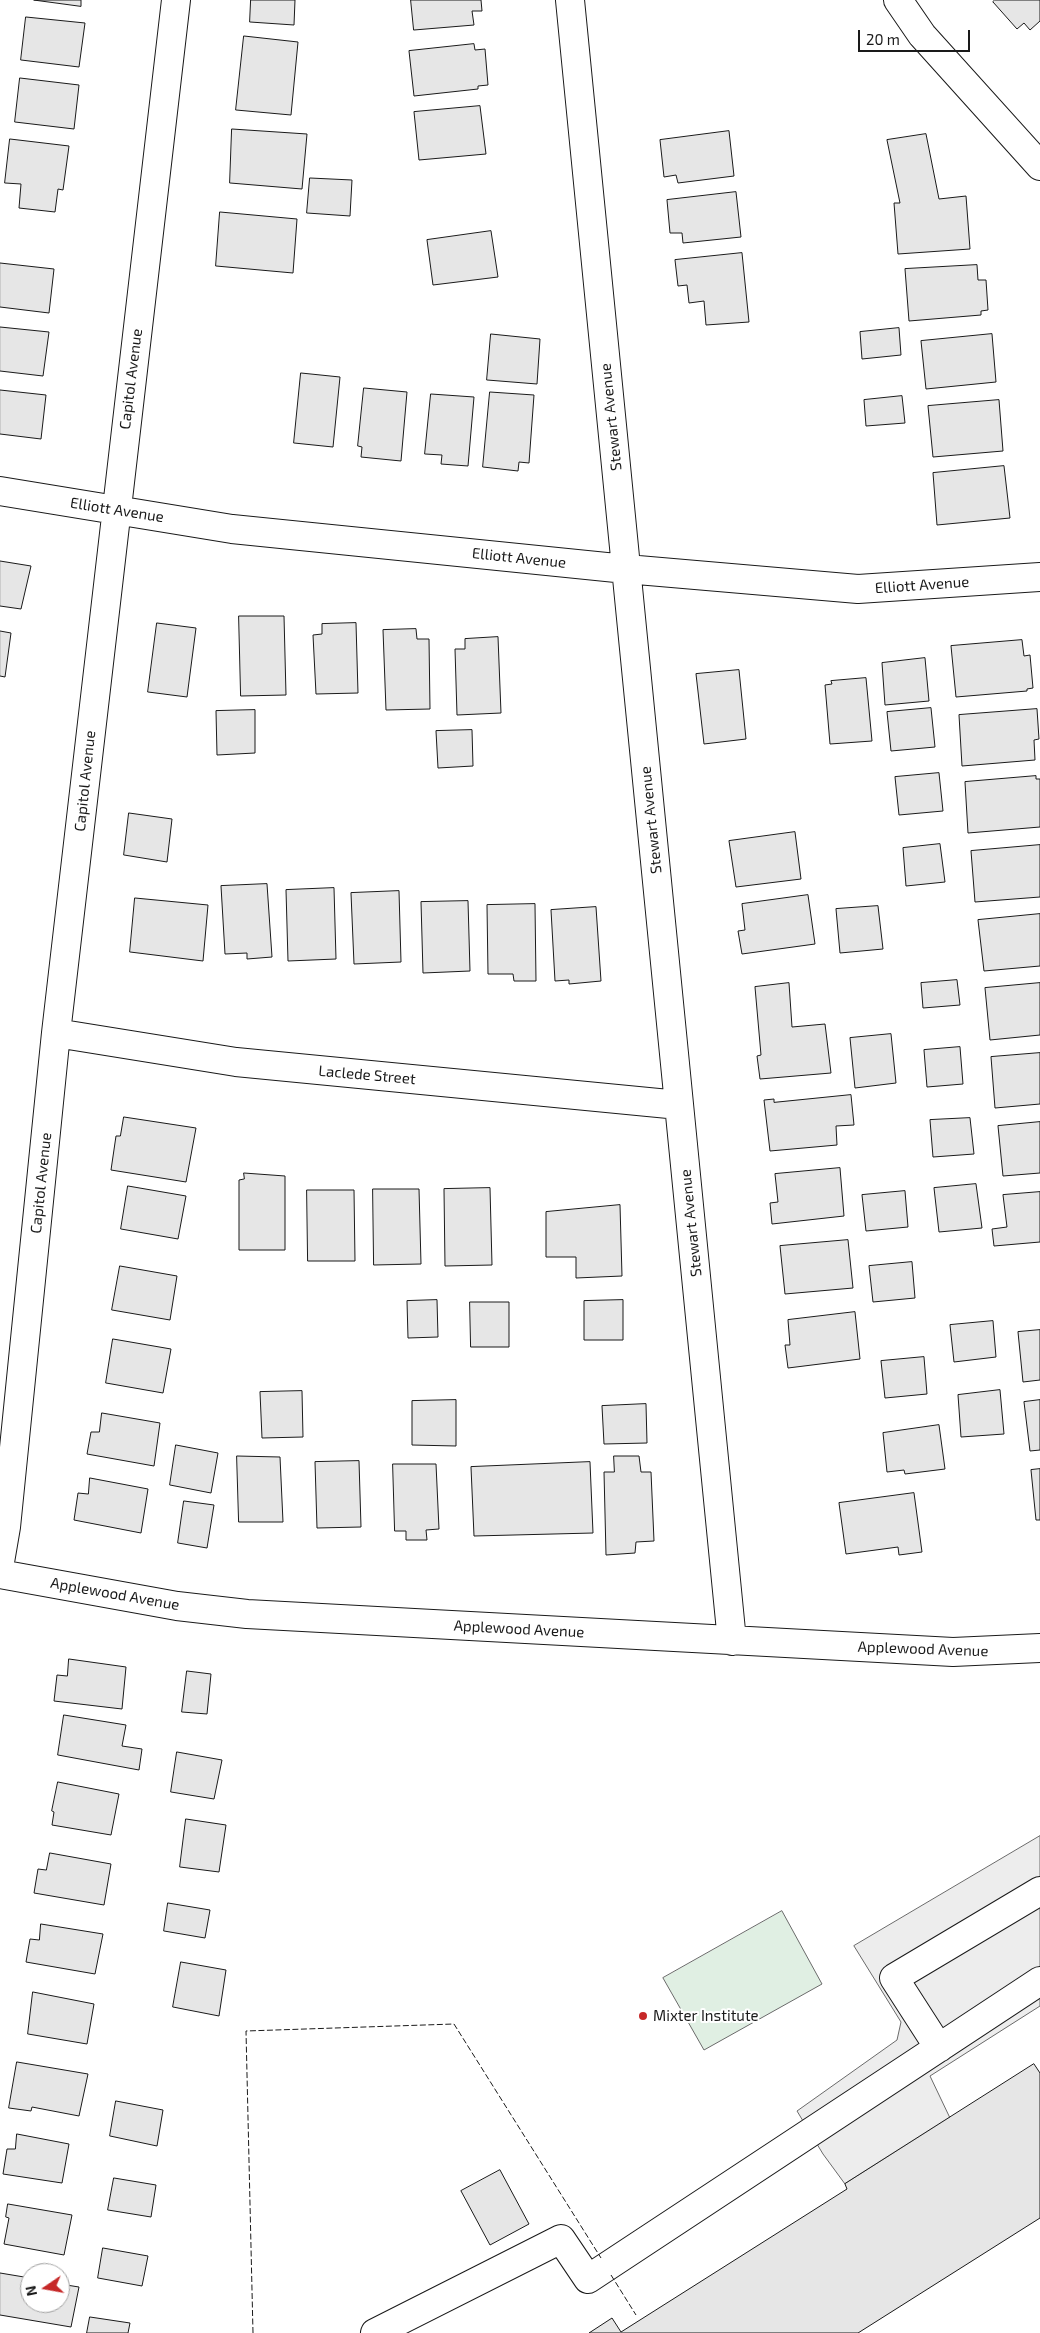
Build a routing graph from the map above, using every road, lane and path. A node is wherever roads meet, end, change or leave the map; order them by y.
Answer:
1 (176, 0) edge
2 (570, 0) edge
3 (898, 0) edge
4 (1040, 166) edge
5 (0, 491) edge
6 (115, 509) junction
7 (626, 569) junction
8 (1040, 577) edge
9 (56, 1033) junction
10 (679, 1105) junction
11 (0, 1562) edge
12 (0, 1574) edge
13 (732, 1641) junction
14 (1040, 1648) edge
15 (1040, 1891) edge
16 (1040, 1980) edge
17 (939, 2048) junction
18 (376, 2333) edge

1 - 6 street, Capitol Avenue
2 - 7 street, Stewart Avenue
3 - 4 street
5 - 6 street, Elliott Avenue
6 - 7 street, Elliott Avenue
6 - 9 street, Capitol Avenue
7 - 8 street, Elliott Avenue
7 - 10 street, Stewart Avenue
9 - 10 street, Laclede Street
9 - 11 street, Capitol Avenue
10 - 13 street, Stewart Avenue
12 - 13 street, Applewood Avenue
13 - 14 street, Applewood Avenue
15 - 17 street
16 - 17 street
17 - 18 street

